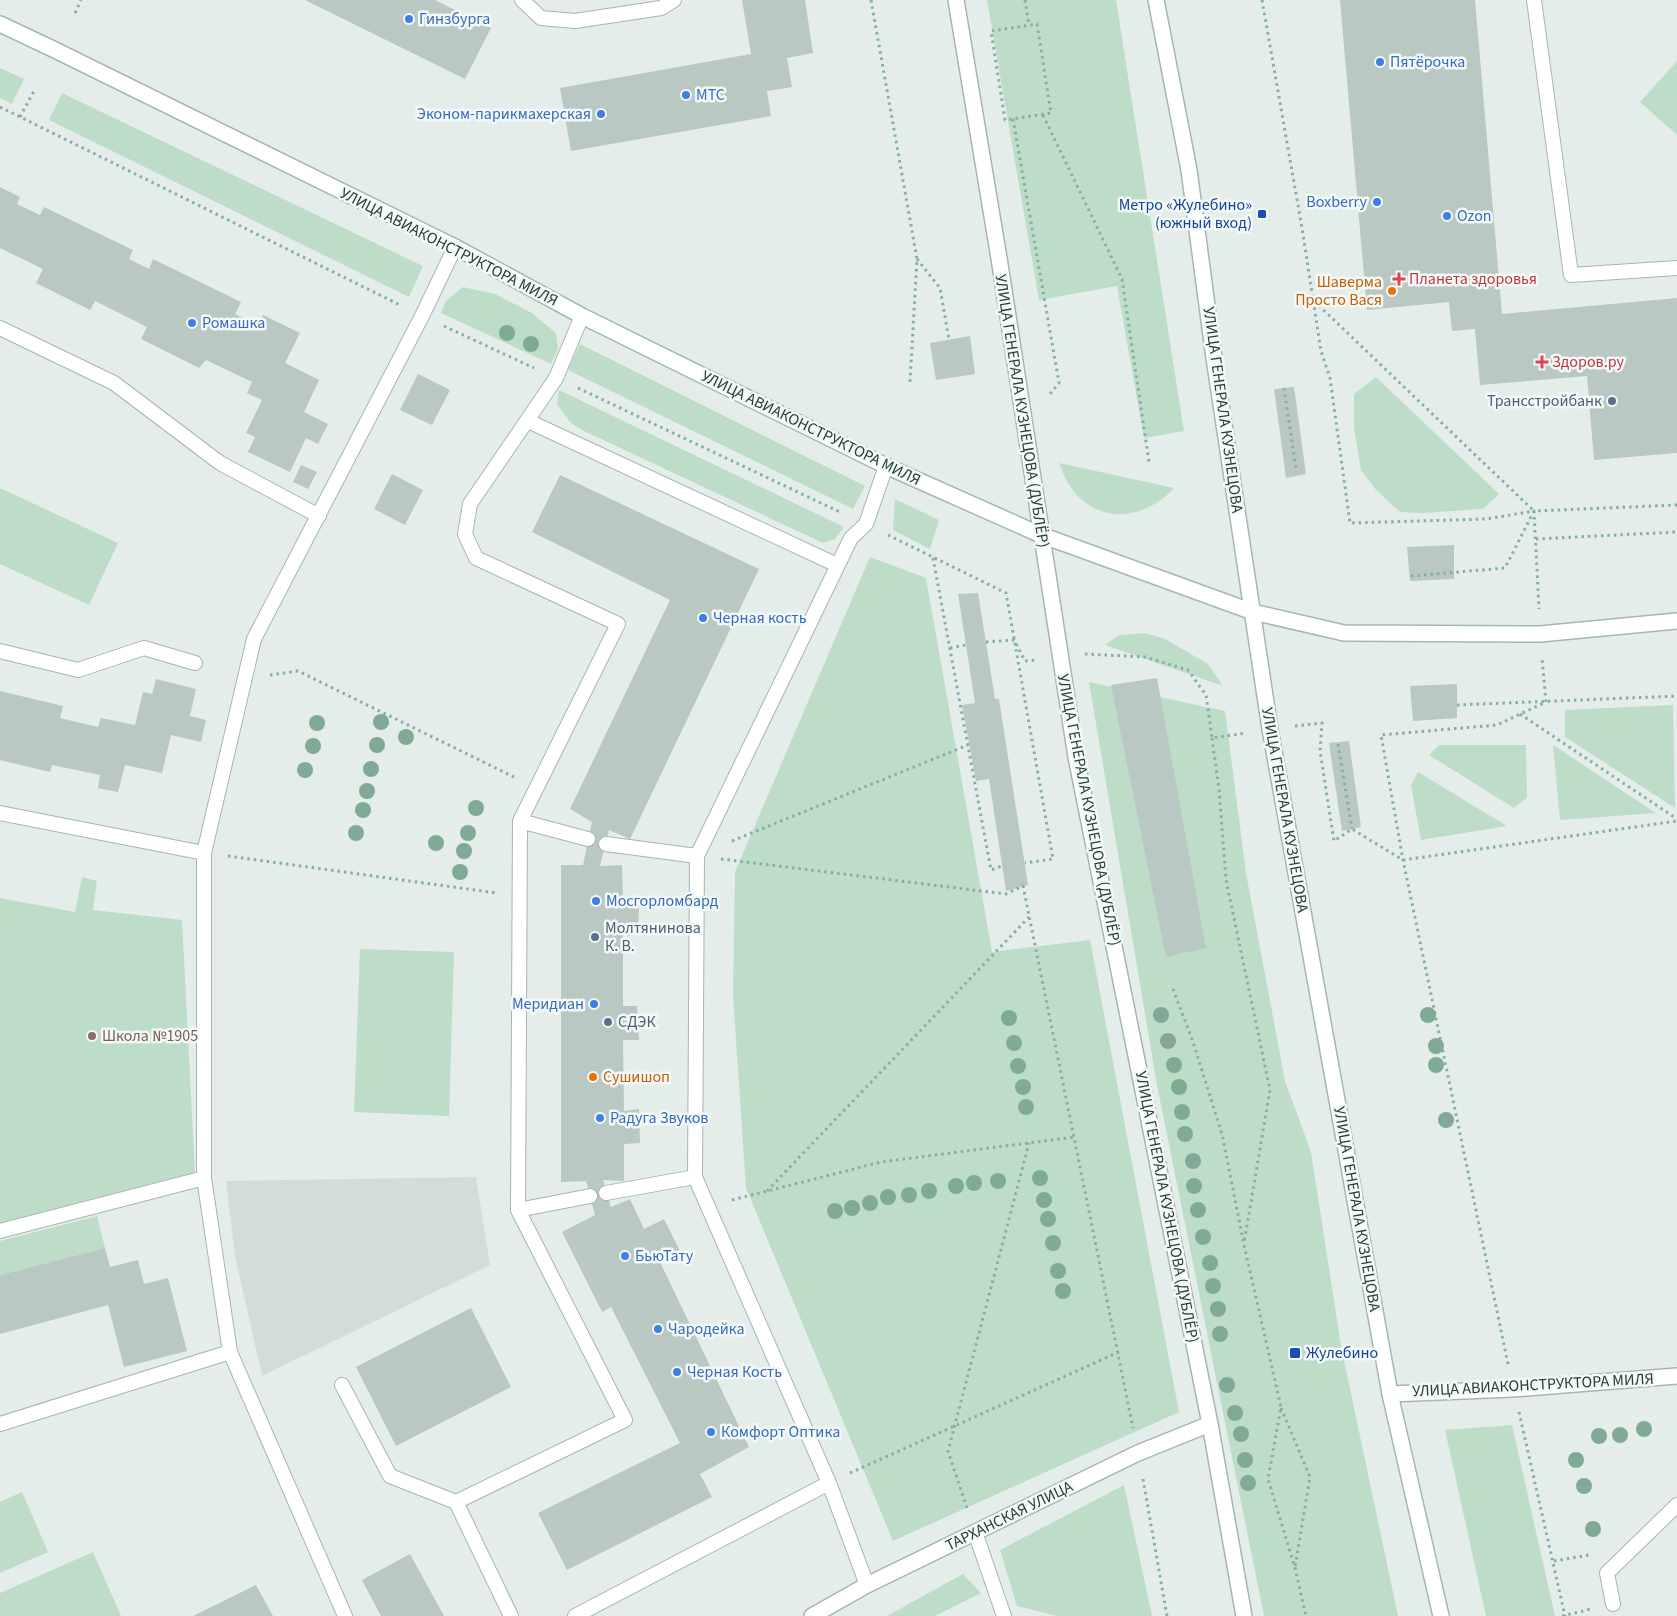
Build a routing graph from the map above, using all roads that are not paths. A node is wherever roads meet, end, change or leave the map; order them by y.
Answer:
1 (522, 0) edge
2 (674, 0) edge
3 (956, 0) edge
4 (1156, 0) edge
5 (1534, 0) edge
6 (0, 24) edge
7 (455, 247) junction
8 (1677, 268) edge
9 (582, 316) junction
10 (0, 328) edge
11 (528, 421) junction
12 (886, 466) junction
13 (319, 516) junction
14 (1041, 535) junction
15 (837, 565) junction
16 (1253, 612) junction
17 (1677, 621) edge
18 (0, 651) edge
19 (194, 663) dead end
20 (0, 813) edge
21 (520, 822) junction
22 (588, 839) dead end
23 (606, 844) dead end
24 (204, 853) junction
25 (697, 856) junction
26 (695, 1177) junction
27 (204, 1178) junction
28 (606, 1194) dead end
29 (590, 1196) dead end
30 (518, 1210) junction
31 (0, 1231) edge
32 (230, 1352) junction
33 (1677, 1376) edge
34 (342, 1385) dead end
35 (1390, 1394) junction
36 (0, 1424) edge
37 (1210, 1424) junction
38 (828, 1483) junction
39 (456, 1502) junction
40 (1677, 1505) edge
41 (976, 1532) junction
42 (867, 1585) junction
43 (1613, 1604) dead end
44 (345, 1616) edge
45 (510, 1616) edge
46 (575, 1616) edge
47 (812, 1616) edge
48 (1004, 1616) edge
49 (1244, 1616) edge
50 (1441, 1616) edge

1 - 2 lane
3 - 14 street, УЛИЦА ГЕНЕРАЛА КУЗНЕЦОВА (ДУБЛЁР)
4 - 16 street, УЛИЦА ГЕНЕРАЛА КУЗНЕЦОВА
5 - 8 lane
6 - 7 street, УЛИЦА АВИАКОНСТРУКТОРА МИЛЯ
7 - 9 street, УЛИЦА АВИАКОНСТРУКТОРА МИЛЯ
7 - 13 lane
9 - 11 lane
9 - 12 street, УЛИЦА АВИАКОНСТРУКТОРА МИЛЯ
10 - 13 lane
11 - 15 lane
11 - 21 lane
12 - 14 street, УЛИЦА АВИАКОНСТРУКТОРА МИЛЯ
12 - 15 lane
13 - 24 lane
14 - 16 street, УЛИЦА АВИАКОНСТРУКТОРА МИЛЯ
14 - 37 street, УЛИЦА ГЕНЕРАЛА КУЗНЕЦОВА (ДУБЛЁР)
15 - 25 lane
16 - 17 street, УЛИЦА АВИАКОНСТРУКТОРА МИЛЯ
16 - 35 street, УЛИЦА ГЕНЕРАЛА КУЗНЕЦОВА
18 - 19 lane
20 - 24 lane
21 - 22 lane
21 - 30 lane
23 - 25 lane
24 - 27 lane
25 - 26 lane
26 - 28 lane
26 - 38 lane
27 - 31 lane
27 - 32 lane
29 - 30 lane
30 - 39 lane
32 - 36 lane
32 - 44 lane
33 - 35 street, УЛИЦА АВИАКОНСТРУКТОРА МИЛЯ
34 - 39 lane
35 - 50 street, УЛИЦА ГЕНЕРАЛА КУЗНЕЦОВА
37 - 41 street, ТАРХАНСКАЯ УЛИЦА
37 - 49 street, УЛИЦА ГЕНЕРАЛА КУЗНЕЦОВА (ДУБЛЁР)
38 - 42 lane
38 - 46 lane
39 - 45 lane
40 - 43 lane
41 - 42 street, ТАРХАНСКАЯ УЛИЦА
41 - 48 lane
42 - 47 street, ТАРХАНСКАЯ УЛИЦА

